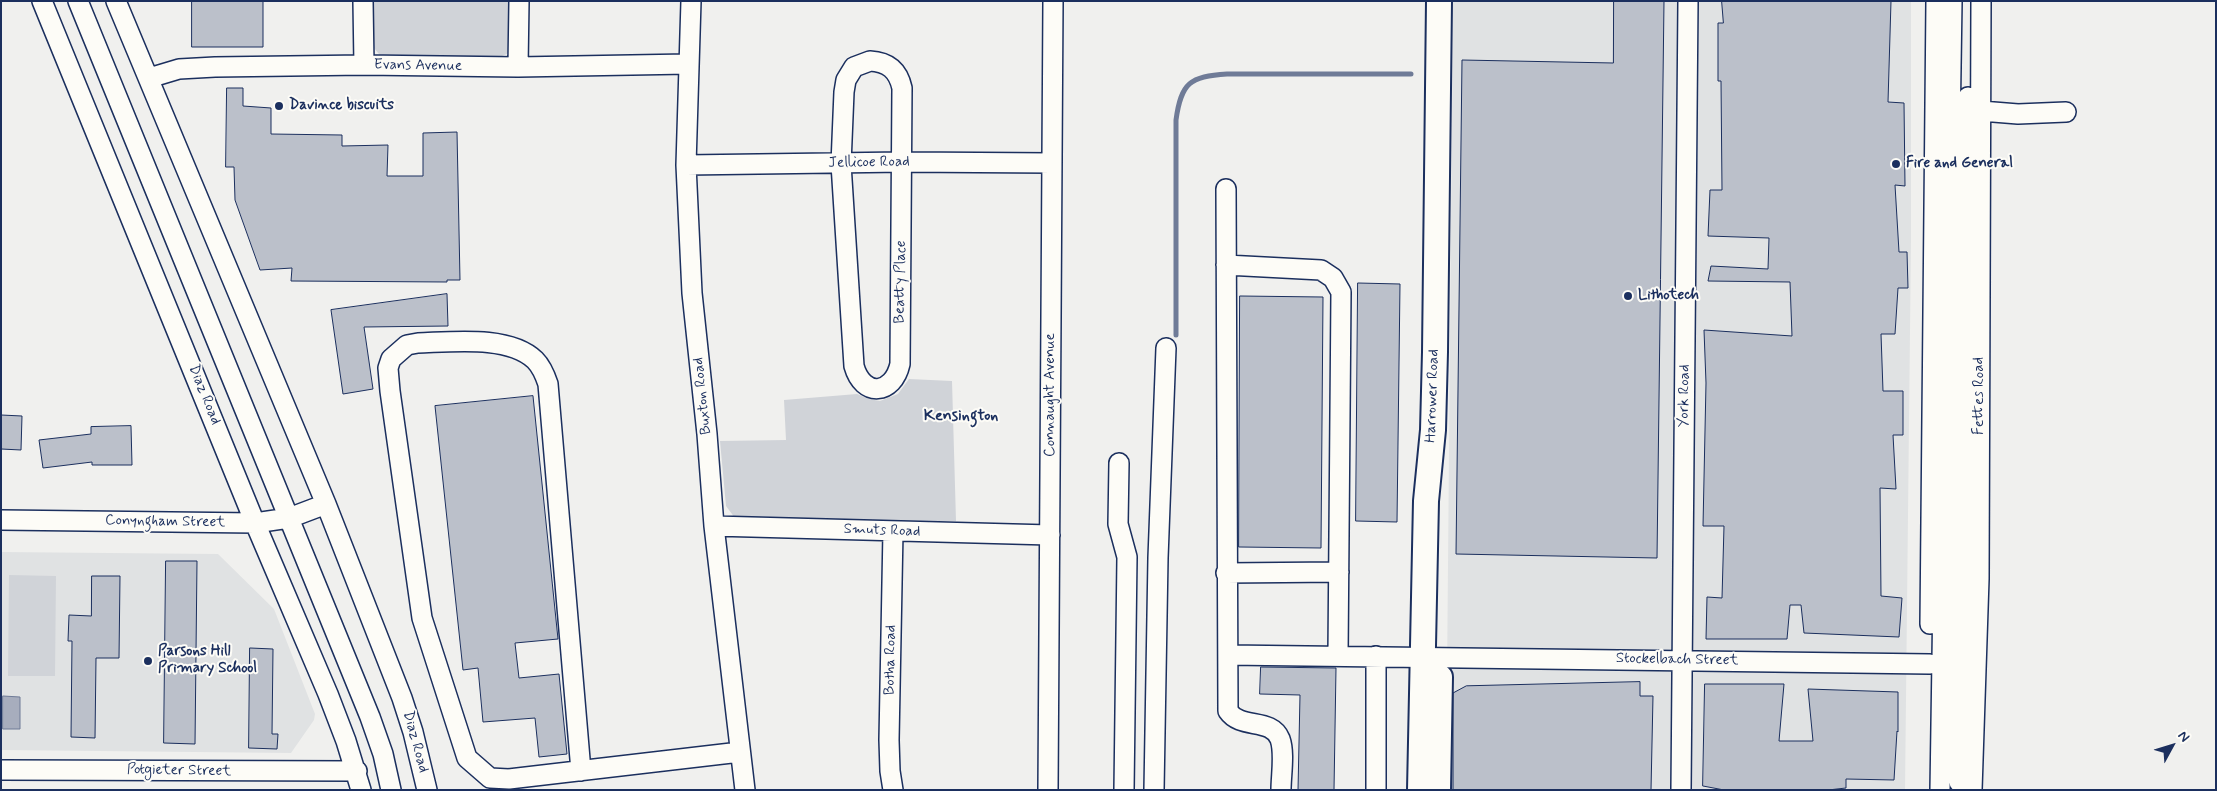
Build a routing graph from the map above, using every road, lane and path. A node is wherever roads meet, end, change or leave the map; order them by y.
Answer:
1 (42, 1) edge
2 (78, 1) edge
3 (116, 1) edge
4 (363, 1) edge
5 (519, 1) edge
6 (691, 1) edge
7 (1053, 1) edge
8 (1439, 1) edge
9 (1451, 1) edge
10 (1688, 1) edge
11 (1936, 1) edge
12 (1952, 1) edge
13 (1970, 1) edge
14 (1981, 1) edge
15 (688, 64) junction
16 (364, 65) junction
17 (518, 67) junction
18 (149, 78) junction
19 (1981, 111) junction
20 (2066, 112) dead end
21 (903, 162) junction
22 (1052, 163) junction
23 (841, 164) junction
24 (686, 165) junction
25 (1226, 190) dead end
26 (1226, 264) junction
27 (1166, 348) dead end
28 (1119, 463) dead end
29 (326, 504) junction
30 (289, 518) junction
31 (1, 520) edge
32 (255, 524) junction
33 (714, 526) junction
34 (893, 531) junction
35 (1050, 535) junction
36 (1127, 557) junction
37 (1158, 558) junction
38 (1339, 572) junction
39 (1226, 573) junction
40 (1228, 655) junction
41 (1338, 655) junction
42 (1376, 656) junction
43 (1432, 657) junction
44 (1682, 660) junction
45 (1930, 664) junction
46 (740, 752) junction
47 (1, 770) edge
48 (581, 771) junction
49 (357, 772) junction
50 (268, 781) edge
51 (361, 790) edge
52 (390, 790) edge
53 (427, 790) edge
54 (744, 790) edge
55 (893, 790) edge
56 (1048, 790) edge
57 (1124, 790) edge
58 (1154, 790) edge
59 (1281, 790) edge
60 (1376, 790) edge
61 (1420, 790) edge
62 (1438, 790) edge
63 (1681, 790) edge
64 (1927, 790) edge
65 (1940, 790) edge
66 (1959, 790) edge
67 (1972, 790) edge

1 - 32 street, Diaz Road
2 - 30 street
3 - 18 street, Diaz Road
4 - 16 street
5 - 17 street
6 - 15 street, Buxton Road
7 - 22 street, Connaught Avenue
8 - 43 main road, Harrower Road
9 - 43 main road, Harrower Road
10 - 44 street, York Road
11 - 45 street
12 - 65 street
13 - 66 street
14 - 19 street, Fettes Road
15 - 17 street, Evans Avenue
15 - 24 street, Buxton Road
16 - 17 street, Evans Avenue
16 - 18 street, Evans Avenue
18 - 29 street, Diaz Road
19 - 20 street
19 - 67 street, Fettes Road
21 - 22 street, Jellicoe Road
21 - 23 street, Jellicoe Road
21 - 23 street, Beatty Place
21 - 23 street, Beatty Place
22 - 35 street, Connaught Avenue
23 - 24 street, Jellicoe Road
24 - 33 street, Buxton Road
25 - 26 street
26 - 38 street
26 - 39 street
27 - 37 street
28 - 36 street
29 - 30 street, Conyngham Street
29 - 53 street, Diaz Road
30 - 32 street, Conyngham Street
30 - 52 street
31 - 32 street, Conyngham Street
32 - 49 street, Diaz Road
33 - 34 street, Smuts Road
33 - 46 street, Buxton Road
34 - 35 street, Smuts Road
34 - 55 street, Botha Road
35 - 56 street, Connaught Avenue
36 - 37 street
36 - 57 street
37 - 58 street
38 - 39 street
38 - 41 street
39 - 40 street
40 - 41 street, Stockelbach Street
40 - 59 street
41 - 42 street, Stockelbach Street
42 - 43 street, Stockelbach Street
42 - 60 street
43 - 44 street, Stockelbach Street
43 - 61 main road, Harrower Road
43 - 62 main road, Harrower Road
44 - 45 street, Stockelbach Street
44 - 63 street, York Road
45 - 64 street
46 - 48 street
46 - 54 street, Buxton Road
47 - 50 street, Potgieter Street
48 - 48 street
49 - 50 street, Potgieter Street
49 - 51 street, Diaz Road

